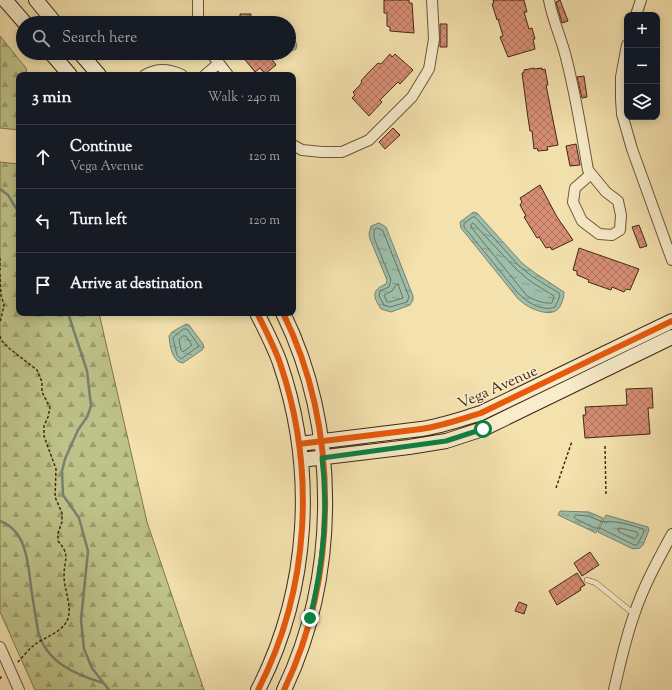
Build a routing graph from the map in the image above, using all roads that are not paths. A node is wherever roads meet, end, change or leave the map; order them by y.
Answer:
1 (5, 0) edge
2 (36, 0) edge
3 (198, 0) edge
4 (432, 0) edge
5 (549, 0) edge
6 (641, 0) edge
7 (637, 12) edge
8 (19, 16) edge
9 (49, 16) edge
10 (198, 16) edge
11 (626, 48) edge
12 (57, 60) edge
13 (86, 60) edge
14 (217, 60) edge
15 (220, 64) junction
16 (67, 72) edge
17 (96, 72) edge
18 (151, 72) edge
19 (172, 72) edge
20 (209, 72) edge
21 (226, 72) edge
22 (296, 146) edge
23 (591, 174) junction
24 (672, 260) edge
25 (258, 316) edge
26 (284, 316) edge
27 (672, 321) edge
28 (672, 338) edge
29 (321, 442) junction
30 (299, 444) junction
31 (322, 458) junction
32 (301, 460) junction
33 (672, 534) edge
34 (587, 580) dead end
35 (634, 614) junction
36 (0, 647) edge
37 (18, 690) edge
38 (258, 690) edge
39 (284, 690) edge
40 (614, 690) edge

1 - 8 main road
2 - 9 main road
3 - 10 street
4 - 22 street
5 - 23 street
6 - 7 street
11 - 24 street
12 - 16 main road
13 - 17 main road
14 - 15 street
15 - 20 street
15 - 21 street
18 - 19 street
23 - 23 street
25 - 30 main road
26 - 29 main road
27 - 29 main road, Vega Avenue
28 - 31 main road, Vega Avenue
29 - 30 main road, Vega Avenue
29 - 31 main road
30 - 32 main road
31 - 32 main road, Vega Avenue
31 - 39 main road
32 - 38 main road
33 - 35 street
34 - 35 lane
35 - 40 street
36 - 37 street

